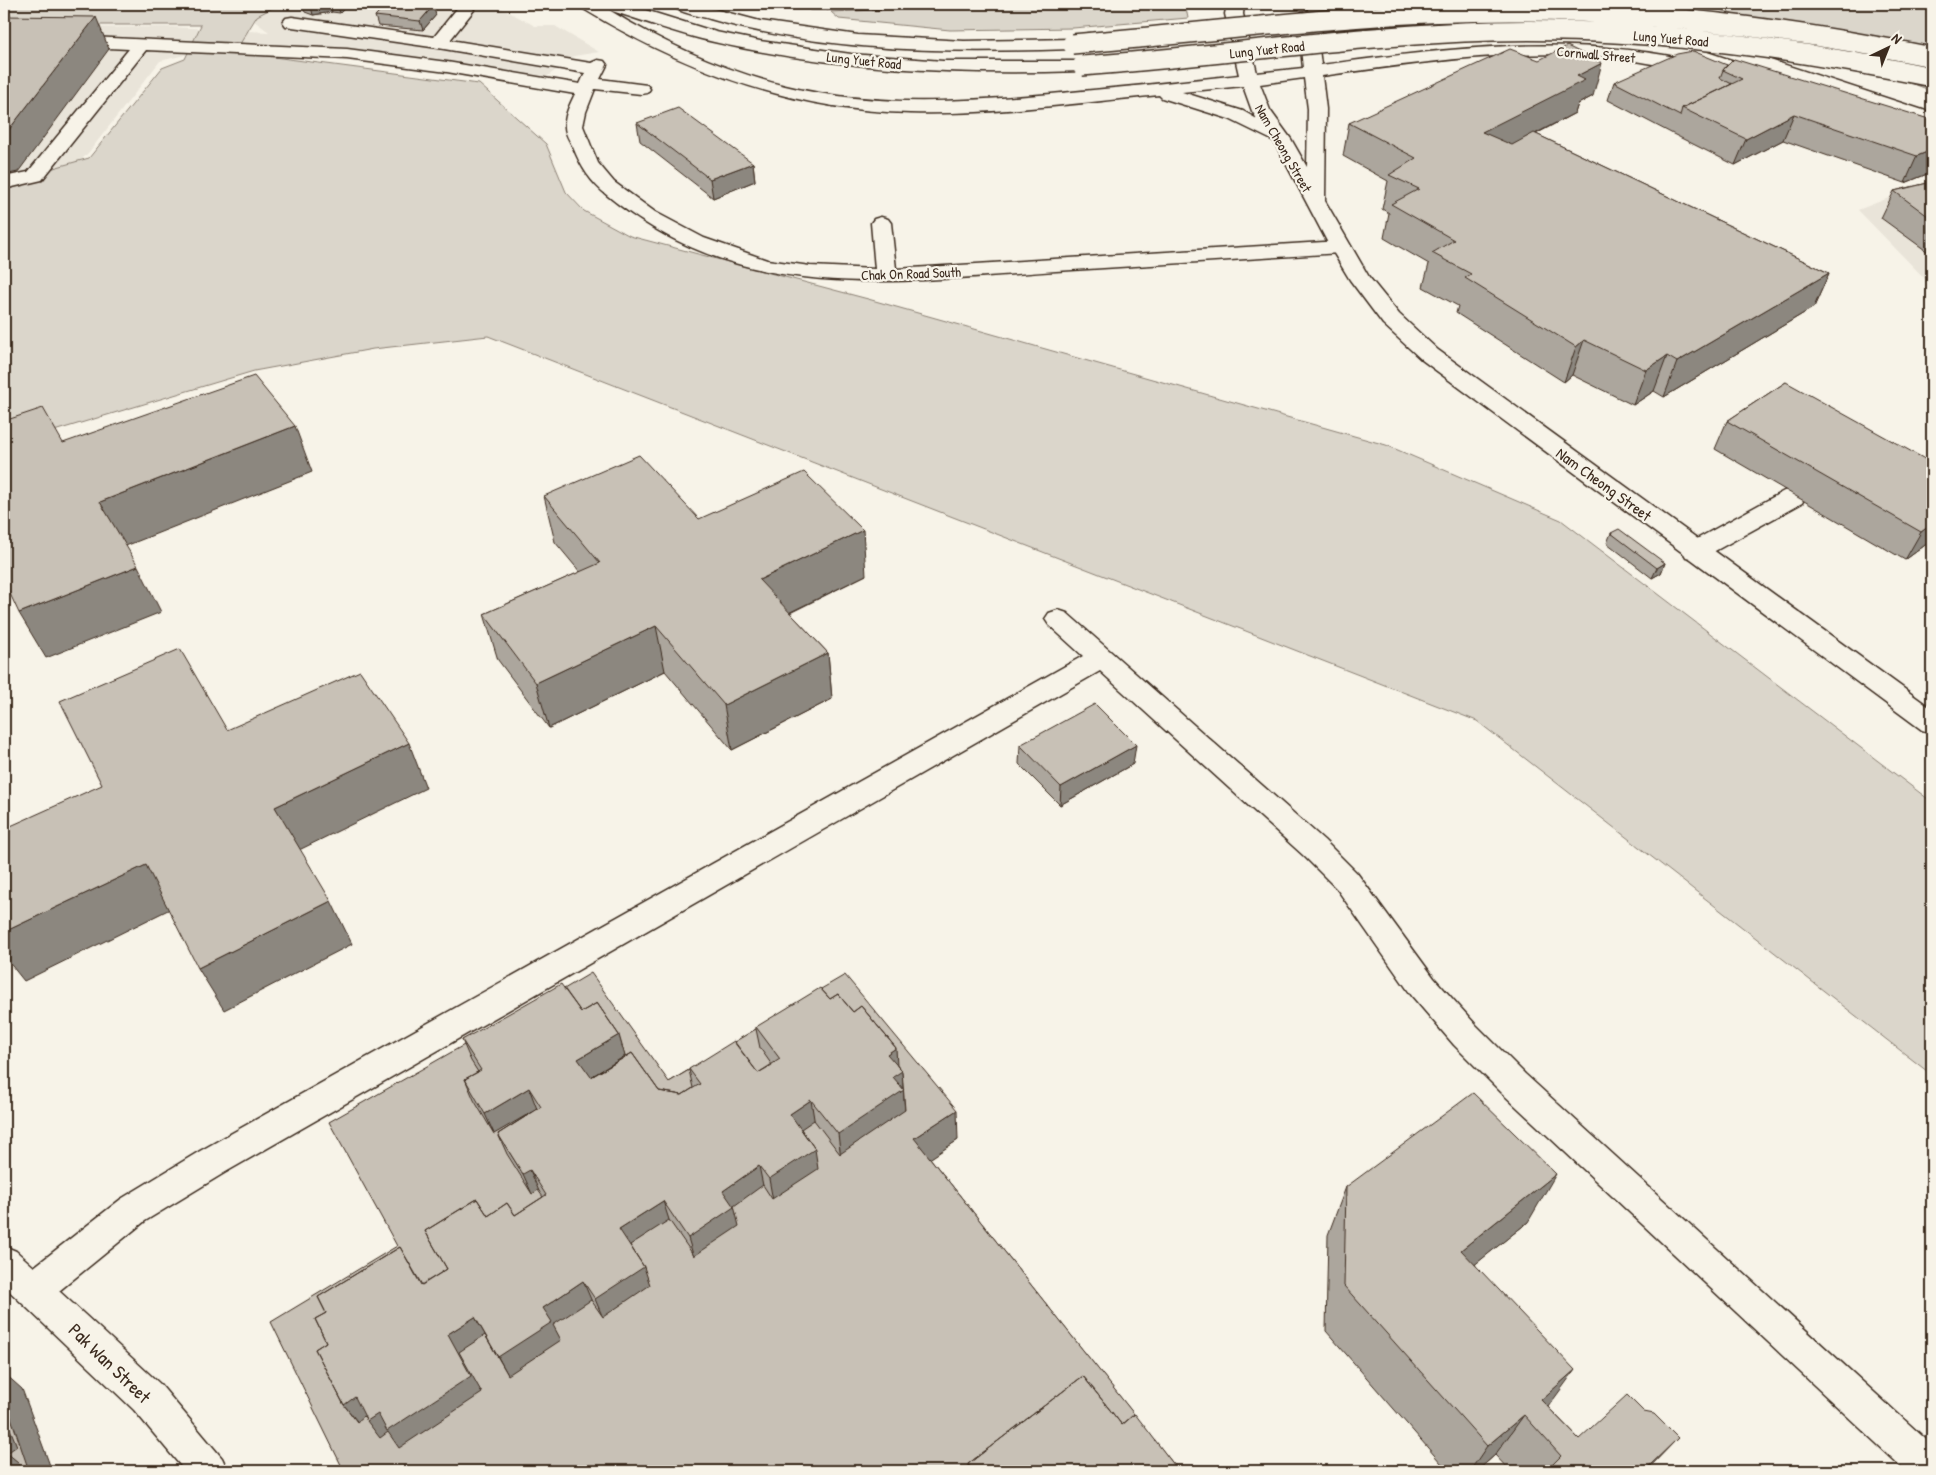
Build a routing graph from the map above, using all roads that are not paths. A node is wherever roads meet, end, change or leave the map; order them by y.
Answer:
1 (588, 4) edge
2 (606, 4) edge
3 (680, 4) edge
4 (812, 4) edge
5 (878, 4) edge
6 (1235, 4) edge
7 (1317, 4) edge
8 (1478, 4) edge
9 (1580, 4) edge
10 (465, 10) dead end
11 (292, 22) dead end
12 (4, 38) edge
13 (438, 43) junction
14 (142, 44) junction
15 (1474, 53) junction
16 (1932, 57) edge
17 (1717, 71) edge
18 (1313, 72) junction
19 (592, 77) junction
20 (1932, 77) edge
21 (1249, 79) junction
22 (641, 89) dead end
23 (1154, 90) junction
24 (1932, 119) edge
25 (1282, 139) junction
26 (4, 183) edge
27 (1316, 204) junction
28 (881, 223) dead end
29 (1340, 247) junction
30 (886, 276) junction
31 (1793, 497) edge
32 (1695, 550) junction
33 (1058, 619) dead end
34 (1102, 658) junction
35 (1932, 723) edge
36 (4, 1264) edge
37 (33, 1290) junction
38 (1932, 1470) edge
39 (209, 1471) edge

1 - 23 main road, Lung Yuet Road
2 - 20 main road, Lung Yuet Road, bridge
3 - 16 main road, Lung Yuet Road, bridge
4 - 5 main road
6 - 21 main road, Nam Cheong Street
7 - 18 main road, Nam Cheong Street
8 - 15 main road
9 - 24 main road
10 - 13 main road
11 - 13 main road
12 - 14 main road
13 - 19 main road
14 - 19 main road
14 - 26 main road
15 - 17 main road, Cornwall Street
15 - 18 main road, Cornwall Street
18 - 21 main road, Cornwall Street
18 - 27 main road, Nam Cheong Street
19 - 22 main road
19 - 30 main road, Chak On Road South
21 - 23 main road, Lung Yuet Road
21 - 25 main road, Nam Cheong Street
23 - 25 main road
25 - 27 main road, Nam Cheong Street
27 - 29 main road, Nam Cheong Street
28 - 30 main road
29 - 30 main road, Chak On Road South
29 - 32 main road, Nam Cheong Street
31 - 32 main road
32 - 35 main road, Nam Cheong Street
33 - 34 main road
34 - 37 main road
34 - 38 main road
36 - 37 main road, Pak Wan Street
37 - 39 main road, Pak Wan Street

